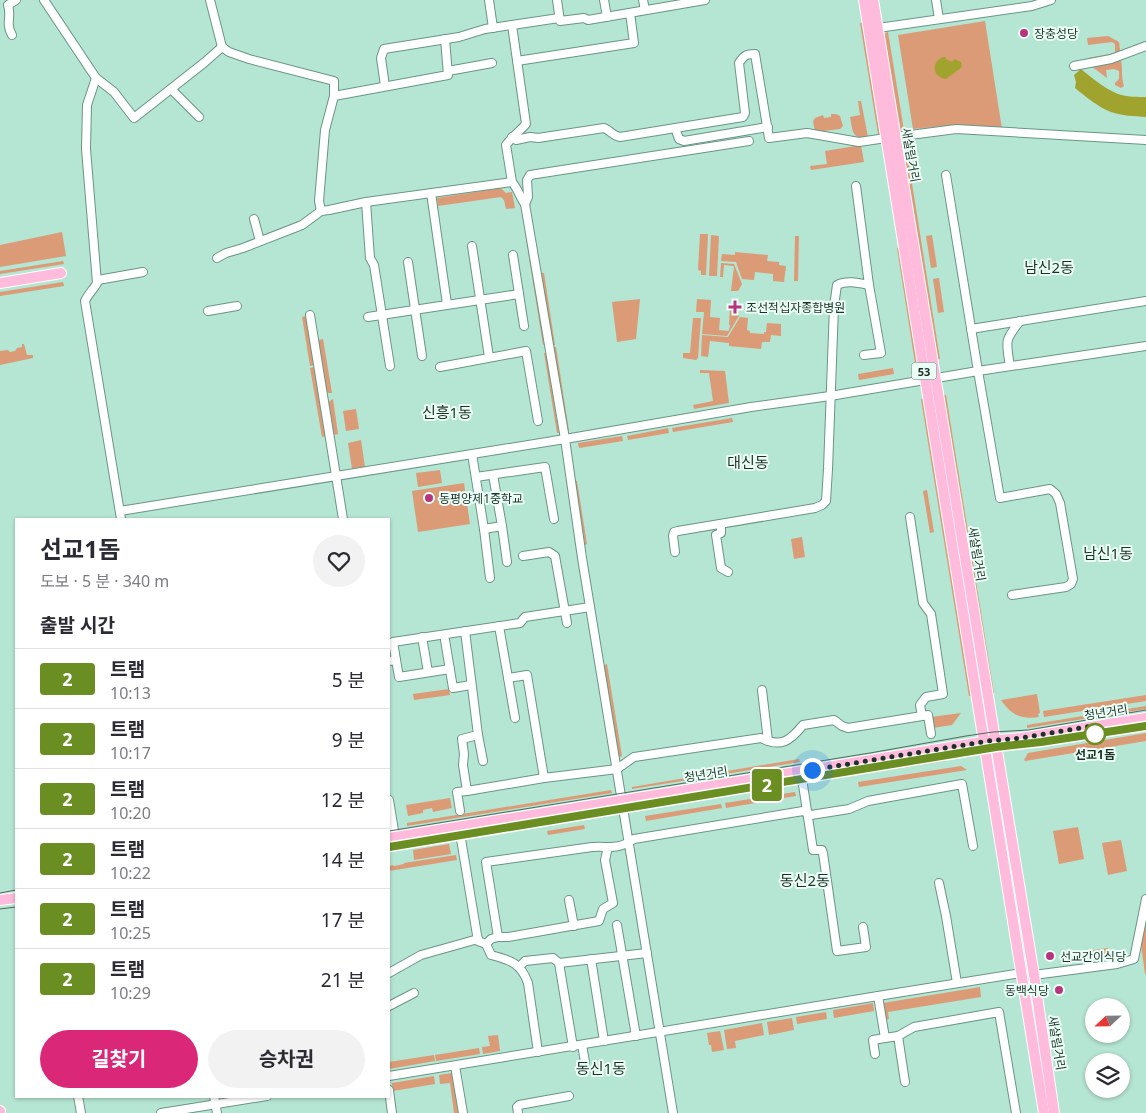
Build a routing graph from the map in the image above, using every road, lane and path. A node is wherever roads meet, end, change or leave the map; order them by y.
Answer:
1 (16, 0) edge
2 (210, 0) edge
3 (489, 0) edge
4 (557, 0) edge
5 (604, 0) edge
6 (644, 0) edge
7 (705, 0) edge
8 (864, 0) edge
9 (873, 0) edge
10 (936, 0) edge
11 (1051, 0) edge
12 (46, 1) edge
13 (645, 10) junction
14 (630, 13) junction
15 (606, 17) junction
16 (559, 18) junction
17 (939, 19) junction
18 (512, 25) junction
19 (493, 28) junction
20 (878, 28) junction
21 (12, 35) dead end
22 (444, 39) junction
23 (1146, 46) edge
24 (222, 47) junction
25 (517, 61) junction
26 (492, 63) dead end
27 (1074, 66) dead end
28 (448, 71) junction
29 (96, 78) junction
30 (385, 86) junction
31 (172, 89) junction
32 (334, 96) junction
33 (199, 117) dead end
34 (768, 127) junction
35 (675, 128) junction
36 (512, 137) junction
37 (891, 138) junction
38 (1146, 140) edge
39 (749, 141) dead end
40 (946, 175) dead end
41 (512, 182) junction
42 (856, 186) dead end
43 (430, 193) junction
44 (366, 202) junction
45 (525, 204) junction
46 (321, 211) junction
47 (254, 219) dead end
48 (260, 241) junction
49 (472, 246) dead end
50 (513, 254) dead end
51 (217, 258) dead end
52 (408, 262) dead end
53 (143, 272) dead end
54 (61, 273) dead end
55 (98, 280) junction
56 (0, 283) edge
57 (869, 285) junction
58 (519, 294) junction
59 (480, 299) junction
60 (1146, 301) edge
61 (447, 304) junction
62 (237, 306) dead end
63 (415, 310) junction
64 (208, 311) dead end
65 (310, 315) dead end
66 (382, 315) junction
67 (368, 317) dead end
68 (1020, 321) junction
69 (524, 326) dead end
70 (971, 329) junction
71 (1146, 346) edge
72 (864, 355) dead end
73 (422, 356) dead end
74 (489, 357) junction
75 (390, 366) dead end
76 (1010, 366) junction
77 (440, 367) dead end
78 (978, 371) junction
79 (930, 379) junction
80 (830, 396) junction
81 (538, 421) dead end
82 (565, 439) junction
83 (472, 454) junction
84 (493, 475) junction
85 (336, 476) junction
86 (476, 477) junction
87 (120, 515) edge
88 (910, 517) dead end
89 (343, 518) edge
90 (554, 519) dead end
91 (721, 524) junction
92 (502, 526) junction
93 (484, 529) junction
94 (675, 552) dead end
95 (523, 556) dead end
96 (507, 562) dead end
97 (728, 572) dead end
98 (490, 578) dead end
99 (1012, 595) dead end
100 (590, 607) junction
101 (565, 610) junction
102 (567, 623) dead end
103 (499, 626) junction
104 (465, 631) junction
105 (422, 637) junction
106 (445, 640) dead end
107 (392, 661) edge
108 (450, 669) junction
109 (428, 672) junction
110 (508, 678) junction
111 (471, 685) junction
112 (762, 690) dead end
113 (922, 716) junction
114 (515, 718) dead end
115 (1146, 718) edge
116 (931, 734) dead end
117 (478, 735) junction
118 (995, 740) junction
119 (768, 741) junction
120 (984, 742) junction
121 (483, 761) dead end
122 (617, 768) junction
123 (801, 772) junction
124 (544, 778) junction
125 (467, 791) junction
126 (622, 800) junction
127 (460, 811) dead end
128 (390, 812) edge
129 (808, 814) junction
130 (459, 827) junction
131 (392, 837) edge
132 (630, 842) junction
133 (973, 846) dead end
134 (608, 847) junction
135 (939, 883) dead end
136 (15, 898) edge
137 (1146, 899) edge
138 (0, 900) edge
139 (569, 900) dead end
140 (617, 925) dead end
141 (574, 926) junction
142 (863, 927) dead end
143 (498, 936) junction
144 (478, 939) junction
145 (486, 944) junction
146 (647, 953) junction
147 (622, 956) junction
148 (591, 959) junction
149 (559, 963) junction
150 (519, 967) junction
151 (390, 972) edge
152 (1021, 973) junction
153 (1034, 975) junction
154 (957, 983) junction
155 (414, 993) dead end
156 (878, 996) junction
157 (390, 1005) edge
158 (660, 1032) junction
159 (636, 1036) junction
160 (898, 1036) junction
161 (885, 1038) junction
162 (604, 1042) junction
163 (582, 1045) junction
164 (573, 1046) junction
165 (538, 1052) junction
166 (875, 1054) dead end
167 (585, 1062) dead end
168 (455, 1066) junction
169 (390, 1076) edge
170 (905, 1082) dead end
171 (569, 1096) dead end
172 (78, 1098) edge
173 (256, 1098) edge
174 (390, 1098) edge
175 (216, 1105) edge
176 (81, 1113) edge
177 (162, 1113) edge
178 (392, 1113) edge
179 (463, 1113) edge
180 (518, 1113) edge
181 (674, 1113) edge
182 (1016, 1113) edge
183 (1044, 1113) edge
184 (1054, 1113) edge

1 - 21 street
2 - 24 street
3 - 19 street
4 - 16 street
5 - 15 street
6 - 13 street
7 - 13 street
8 - 37 main road, 새살림거리 / 53
9 - 20 main road, 새살림거리 / 53
10 - 17 street
11 - 17 street
12 - 29 street
13 - 14 street
14 - 15 street
14 - 25 street
15 - 16 street
16 - 18 street
17 - 20 street
18 - 19 street
18 - 25 street
19 - 22 street
20 - 37 main road, 새살림거리 / 53
22 - 28 street
22 - 30 street
23 - 27 street
24 - 31 street
24 - 32 street
25 - 36 street
26 - 28 street
28 - 30 street
29 - 31 street
29 - 55 street
30 - 32 street
31 - 33 street
32 - 46 street
34 - 35 street
34 - 35 street
34 - 37 street
35 - 36 street
36 - 41 street
37 - 38 street
37 - 79 main road, 새살림거리 / 53
39 - 45 street
40 - 70 street
41 - 43 street
41 - 45 street
42 - 57 street
43 - 44 street
43 - 61 street
44 - 46 street
44 - 66 street
45 - 82 street
46 - 48 street
47 - 48 street
48 - 51 street
49 - 59 street
50 - 58 street
52 - 63 street
53 - 55 street
54 - 56 main road
55 - 87 street
57 - 72 street
57 - 80 street
58 - 59 street
58 - 69 street
59 - 61 street
59 - 74 street
60 - 68 street
61 - 63 street
62 - 64 street
63 - 66 street
63 - 73 street
65 - 85 street
66 - 67 street
66 - 75 street
68 - 70 street
68 - 76 street
70 - 78 street
71 - 76 street
74 - 77 street
74 - 81 street
76 - 78 street
78 - 79 street
78 - 99 street
79 - 80 street
79 - 118 main road, 새살림거리 / 53
79 - 120 main road, 새살림거리 / 53
80 - 82 street
80 - 91 street
82 - 83 street
82 - 100 street
83 - 85 street
83 - 86 street
84 - 86 street
84 - 90 street
84 - 92 street
85 - 87 street
85 - 89 street
86 - 93 street
88 - 113 street
91 - 94 street
91 - 97 street
92 - 93 street
92 - 96 street
93 - 98 street
95 - 101 street
100 - 101 street
100 - 122 street
101 - 102 street
101 - 103 street
103 - 104 street
103 - 110 street
104 - 105 street
104 - 111 street
105 - 107 street
105 - 109 street
106 - 108 street
107 - 109 street
108 - 109 street
108 - 111 street
110 - 114 street
110 - 124 street
111 - 117 street
112 - 119 street
113 - 116 street
113 - 119 street
115 - 118 main road, 청년거리
117 - 121 street
117 - 125 street
118 - 120 main road, 청년거리
118 - 153 main road, 새살림거리
119 - 122 street
120 - 123 main road, 청년거리
120 - 152 main road, 새살림거리
122 - 124 street
122 - 126 street
123 - 126 main road, 청년거리
123 - 129 street
124 - 125 street
125 - 127 street
126 - 130 main road, 청년거리
126 - 132 street
128 - 131 street
129 - 132 street
129 - 133 street
129 - 142 street
130 - 131 main road, 청년거리
130 - 144 street
132 - 134 street
132 - 146 street
134 - 141 street
134 - 143 street
135 - 154 street
136 - 138 main road
137 - 153 street
139 - 141 street
140 - 147 street
141 - 143 street
143 - 145 street
144 - 145 street
144 - 151 street
145 - 150 street
146 - 147 street
146 - 158 street
147 - 148 street
147 - 159 street
148 - 149 street
148 - 162 street
149 - 150 street
149 - 164 street
150 - 165 street
152 - 153 street
152 - 154 street
152 - 183 main road, 새살림거리
153 - 184 main road, 새살림거리
154 - 156 street
155 - 157 street
156 - 158 street
156 - 161 street
158 - 159 street
158 - 181 street
159 - 162 street
160 - 161 street
160 - 170 street
160 - 182 street
161 - 166 street
162 - 163 street
163 - 164 street
163 - 167 street
164 - 165 street
165 - 168 street
168 - 169 street
168 - 179 street
171 - 180 street
172 - 176 street
173 - 175 street
174 - 178 street
175 - 177 street

